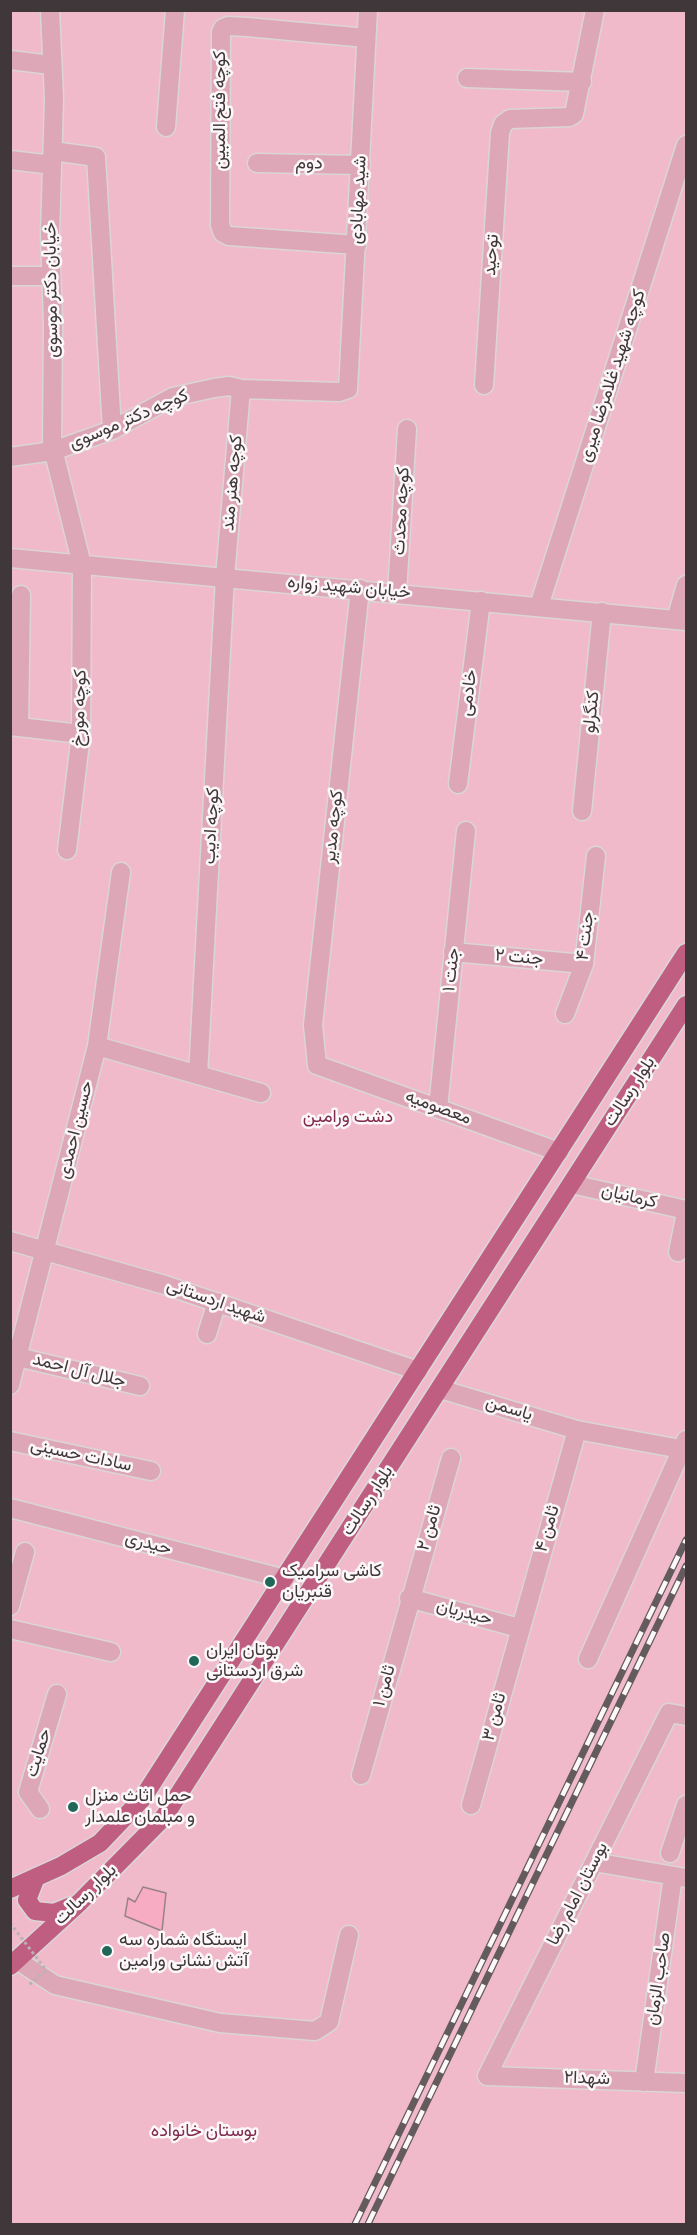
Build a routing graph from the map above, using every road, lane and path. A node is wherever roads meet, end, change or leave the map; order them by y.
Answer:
1 (50, 10) edge
2 (175, 10) edge
3 (368, 10) edge
4 (595, 10) edge
5 (248, 19) edge
6 (366, 39) junction
7 (10, 60) edge
8 (51, 65) junction
9 (467, 78) dead end
10 (582, 82) junction
11 (166, 127) dead end
12 (687, 145) edge
13 (52, 158) junction
14 (10, 160) edge
15 (257, 163) dead end
16 (361, 165) junction
17 (357, 245) junction
18 (10, 276) edge
19 (51, 276) junction
20 (484, 385) dead end
21 (241, 389) junction
22 (348, 389) joint
23 (407, 429) dead end
24 (112, 430) junction
25 (53, 451) junction
26 (10, 457) edge
27 (10, 558) edge
28 (82, 565) junction
29 (225, 578) junction
30 (687, 585) edge
31 (360, 589) junction
32 (397, 593) junction
33 (21, 595) dead end
34 (481, 601) junction
35 (539, 606) junction
36 (602, 612) junction
37 (681, 621) edge
38 (15, 726) edge
39 (81, 734) junction
40 (458, 784) dead end
41 (582, 811) dead end
42 (466, 831) dead end
43 (67, 850) dead end
44 (596, 856) dead end
45 (122, 872) dead end
46 (453, 952) junction
47 (687, 953) edge
48 (584, 964) junction
49 (687, 1005) edge
50 (565, 1014) dead end
51 (97, 1046) junction
52 (317, 1065) joint
53 (198, 1075) junction
54 (261, 1093) dead end
55 (438, 1108) junction
56 (559, 1152) junction
57 (572, 1184) junction
58 (687, 1212) edge
59 (10, 1240) edge
60 (45, 1252) junction
61 (678, 1252) dead end
62 (218, 1302) junction
63 (207, 1334) dead end
64 (18, 1357) junction
65 (418, 1371) junction
66 (10, 1385) edge
67 (140, 1386) dead end
68 (440, 1389) junction
69 (577, 1430) junction
70 (10, 1441) edge
71 (685, 1446) edge
72 (451, 1458) dead end
73 (151, 1471) dead end
74 (10, 1508) edge
75 (25, 1552) dead end
76 (285, 1579) junction
77 (410, 1598) junction
78 (10, 1606) edge
79 (519, 1628) junction
80 (10, 1629) edge
81 (111, 1652) dead end
82 (588, 1659) dead end
83 (57, 1694) dead end
84 (678, 1714) edge
85 (361, 1775) dead end
86 (19, 1790) edge
87 (471, 1805) dead end
88 (687, 1805) edge
89 (40, 1809) dead end
90 (670, 1853) dead end
91 (594, 1862) junction
92 (36, 1877) junction
93 (680, 1877) edge
94 (10, 1889) edge
95 (80, 1902) junction
96 (10, 1923) edge
97 (349, 1935) dead end
98 (14, 1963) edge
99 (28, 1986) dead end
100 (487, 2076) joint
101 (644, 2082) junction
102 (687, 2084) edge

1 - 8 street, خیابان دکتر موسوی
2 - 11 street
3 - 6 street, شید مهابادی
4 - 10 street
5 - 6 street, کوچه فتح المبین
5 - 17 street, کوچه فتح المبین
6 - 16 street, شید مهابادی
7 - 8 street
8 - 13 street, خیابان دکتر موسوی
9 - 10 street
10 - 20 street, توحید
12 - 35 street, کوچه شهید غلامرضا میری
13 - 14 street
13 - 19 street, خیابان دکتر موسوی
13 - 24 street
15 - 16 street, دوم
16 - 17 street, شید مهابادی
17 - 22 street, شید مهابادی
18 - 19 street
19 - 25 street, خیابان دکتر موسوی
21 - 22 street, کوچه دکتر موسوی
21 - 24 street, کوچه دکتر موسوی
21 - 29 street, کوچه هنر مند
23 - 32 street, کوچه محدث
24 - 25 street, کوچه دکتر موسوی
25 - 26 street, کوچه دکتر موسوی
25 - 28 street, خیابان دکتر موسوی
27 - 28 street, خیابان شهید زواره
28 - 29 street, خیابان شهید زواره
28 - 39 street, کوچه مورخ
29 - 31 street, خیابان شهید زواره
29 - 53 street, کوچه ادیب
30 - 37 street
31 - 32 street, خیابان شهید زواره
31 - 52 street, کوچه مدیر
32 - 34 street, خیابان شهید زواره
33 - 38 street
34 - 35 street, خیابان شهید زواره
34 - 40 street, خادمی
35 - 36 street, خیابان شهید زواره
36 - 37 street, خیابان شهید زواره
36 - 41 street, کنگرلو
38 - 39 street
39 - 43 street, کوچه مورخ
42 - 46 street, جنت ۱
44 - 48 street, جنت ۴
45 - 51 street, حسین احمدی
46 - 48 street, جنت ۲
46 - 55 street, جنت ۱
47 - 56 main road, بلوار رسالت
48 - 50 street, جنت ۴
49 - 57 main road, بلوار رسالت
51 - 53 street
51 - 60 street, حسین احمدی
52 - 55 street, معصومیه
53 - 54 street
55 - 56 street, معصومیه
56 - 65 main road, بلوار رسالت
57 - 58 street, کرمانیان
57 - 68 main road, بلوار رسالت
58 - 61 street
59 - 60 street, شهید اردستانی
60 - 62 street, شهید اردستانی
60 - 64 street, حسین احمدی
62 - 63 street
62 - 65 street, شهید اردستانی
64 - 66 street, حسین احمدی
64 - 67 street, جلال آل احمد
65 - 76 main road, بلوار رسالت
68 - 69 street, یاسمن
68 - 95 main road, بلوار رسالت
69 - 71 street, یاسمن
69 - 79 street, ثامن ۴
70 - 73 street, سادات حسینی
71 - 82 street
72 - 77 street, ثامن ۲
74 - 76 street, حیدری
75 - 78 street
76 - 92 main road, بلوار رسالت
77 - 79 street, حیدریان
77 - 85 street, ثامن ۱
79 - 87 street, ثامن ۳
80 - 81 street
83 - 86 street, حمایت
84 - 91 street, بوستان امام رضا
86 - 89 street, حمایت
88 - 90 street
91 - 93 street
91 - 100 street, بوستان امام رضا
92 - 94 main road, بلوار رسالت
92 - 95 main road
93 - 101 street, صاحب الزمان
95 - 98 main road, بلوار رسالت
96 - 99 path, bridge
97 - 98 street
100 - 101 street, شهدا۲
101 - 102 street, شهدا۲

